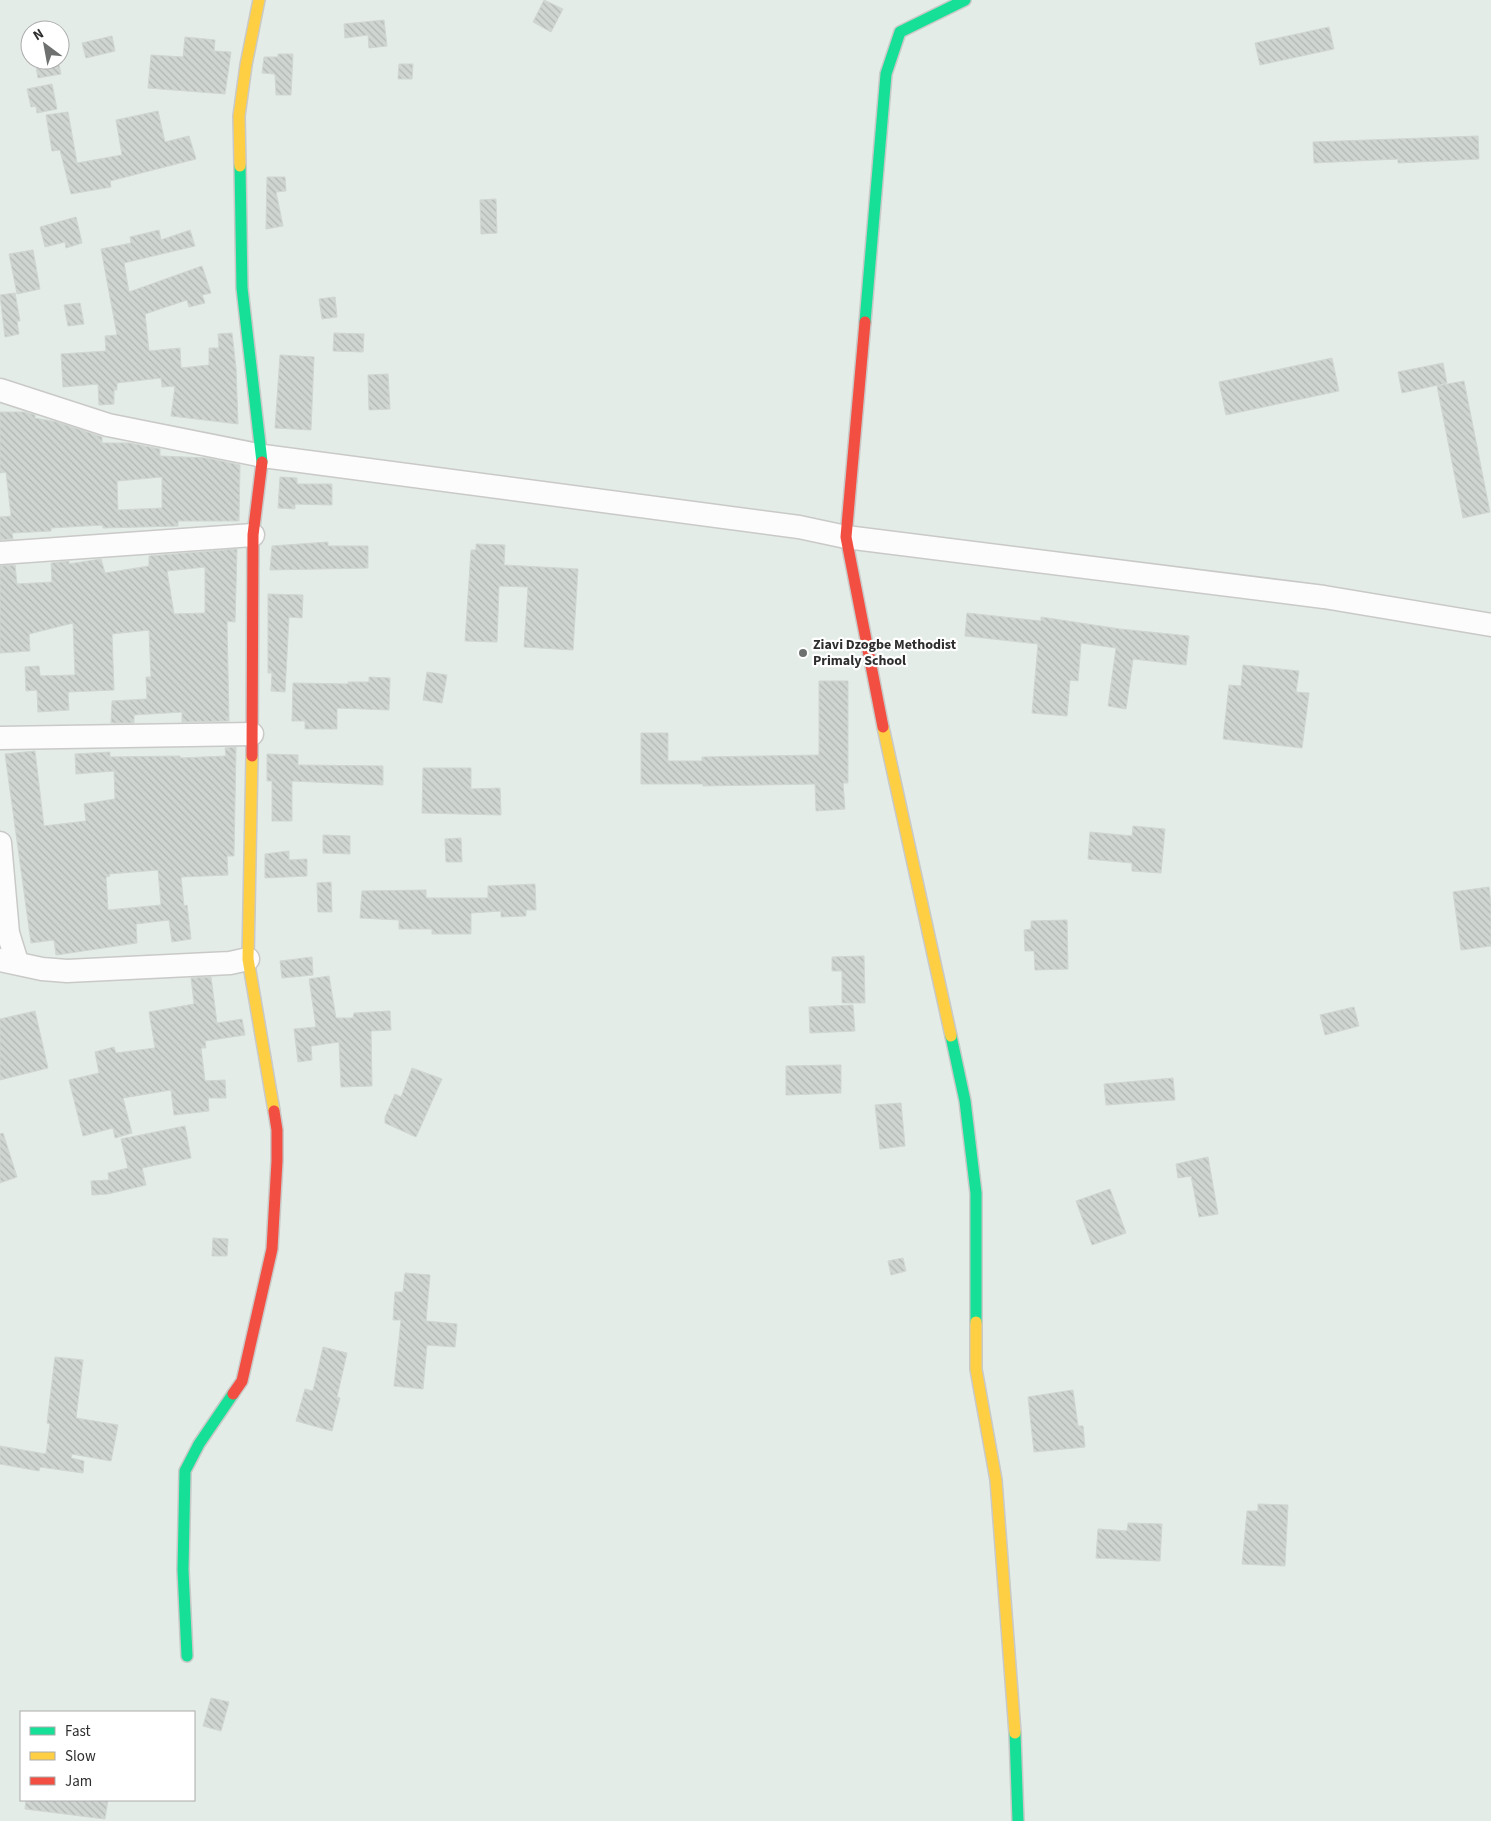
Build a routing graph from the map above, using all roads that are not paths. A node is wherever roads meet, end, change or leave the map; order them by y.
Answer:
1 (259, 0) edge
2 (965, 0) edge
3 (0, 390) edge
4 (263, 456) junction
5 (253, 535) junction
6 (846, 537) junction
7 (0, 553) edge
8 (1491, 625) edge
9 (252, 734) junction
10 (0, 738) edge
11 (0, 843) edge
12 (248, 960) junction
13 (8, 961) edge
14 (187, 1656) dead end
15 (1018, 1821) edge

1 - 4 street
2 - 6 street
3 - 4 street
4 - 5 street
4 - 6 street
5 - 7 street
5 - 9 street
6 - 8 street
6 - 15 street
9 - 10 street
9 - 12 street
11 - 13 street
12 - 13 street
12 - 14 street

